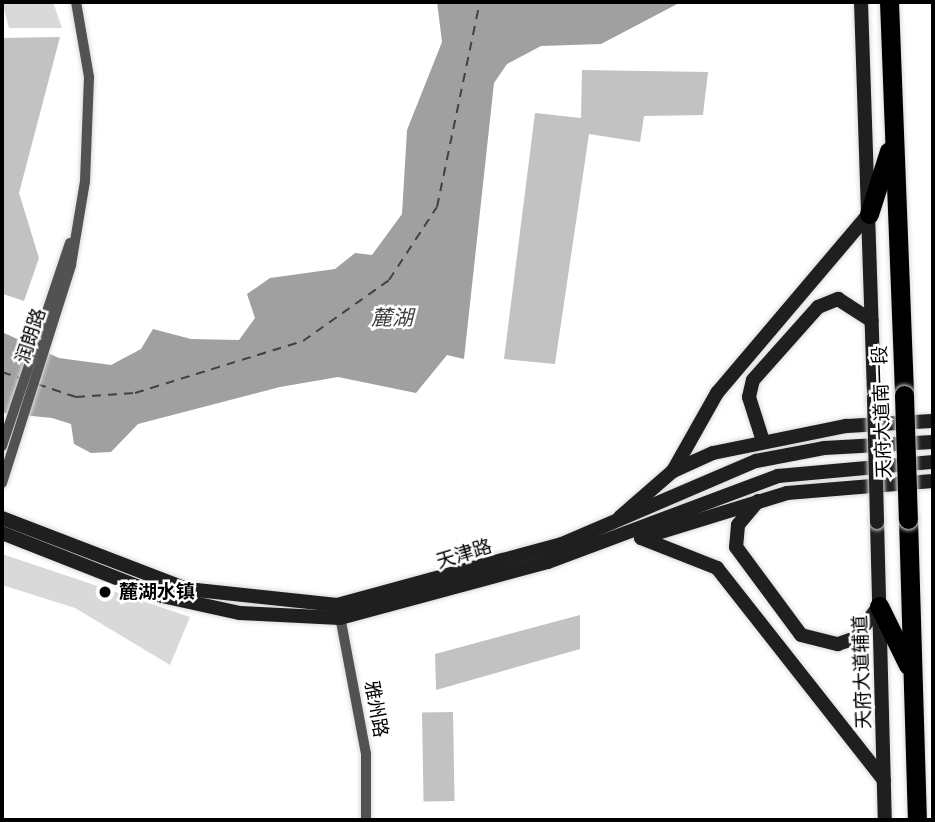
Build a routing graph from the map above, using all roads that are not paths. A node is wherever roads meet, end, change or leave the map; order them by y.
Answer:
1 (76, 2) edge
2 (861, 2) edge
3 (889, 2) edge
4 (894, 137) junction
5 (869, 214) junction
6 (74, 238) junction
7 (872, 321) junction
8 (933, 421) edge
9 (762, 438) junction
10 (933, 442) edge
11 (2, 446) edge
12 (933, 462) edge
13 (673, 471) junction
14 (933, 481) edge
15 (2, 483) edge
16 (760, 498) junction
17 (2, 518) edge
18 (2, 533) edge
19 (608, 534) junction
20 (641, 538) junction
21 (879, 606) junction
22 (339, 611) junction
23 (910, 670) junction
24 (884, 779) junction
25 (366, 820) edge
26 (885, 820) edge
27 (917, 820) edge

1 - 6 street, 润朗路
2 - 5 street, 天府大道辅道
3 - 4 highway, 天府大道南一段
4 - 5 highway
4 - 23 highway, 天府大道南一段, bridge
5 - 7 street, 天府大道辅道
5 - 13 street
6 - 11 street, 润朗路
6 - 15 street, 润朗路
7 - 9 street
7 - 21 street, 天府大道辅道, bridge
8 - 9 street
9 - 13 street
10 - 19 street, 天津路
12 - 19 street, 天津路
13 - 19 street
14 - 16 street
16 - 20 street
16 - 21 street
17 - 22 street, 天津路
18 - 22 street, 天津路
19 - 20 street
19 - 22 street, 天津路
20 - 24 street
21 - 23 highway
21 - 24 street, 天府大道辅道
22 - 25 street, 雅州路
23 - 27 highway, 天府大道南一段
24 - 26 street, 天府大道辅道

